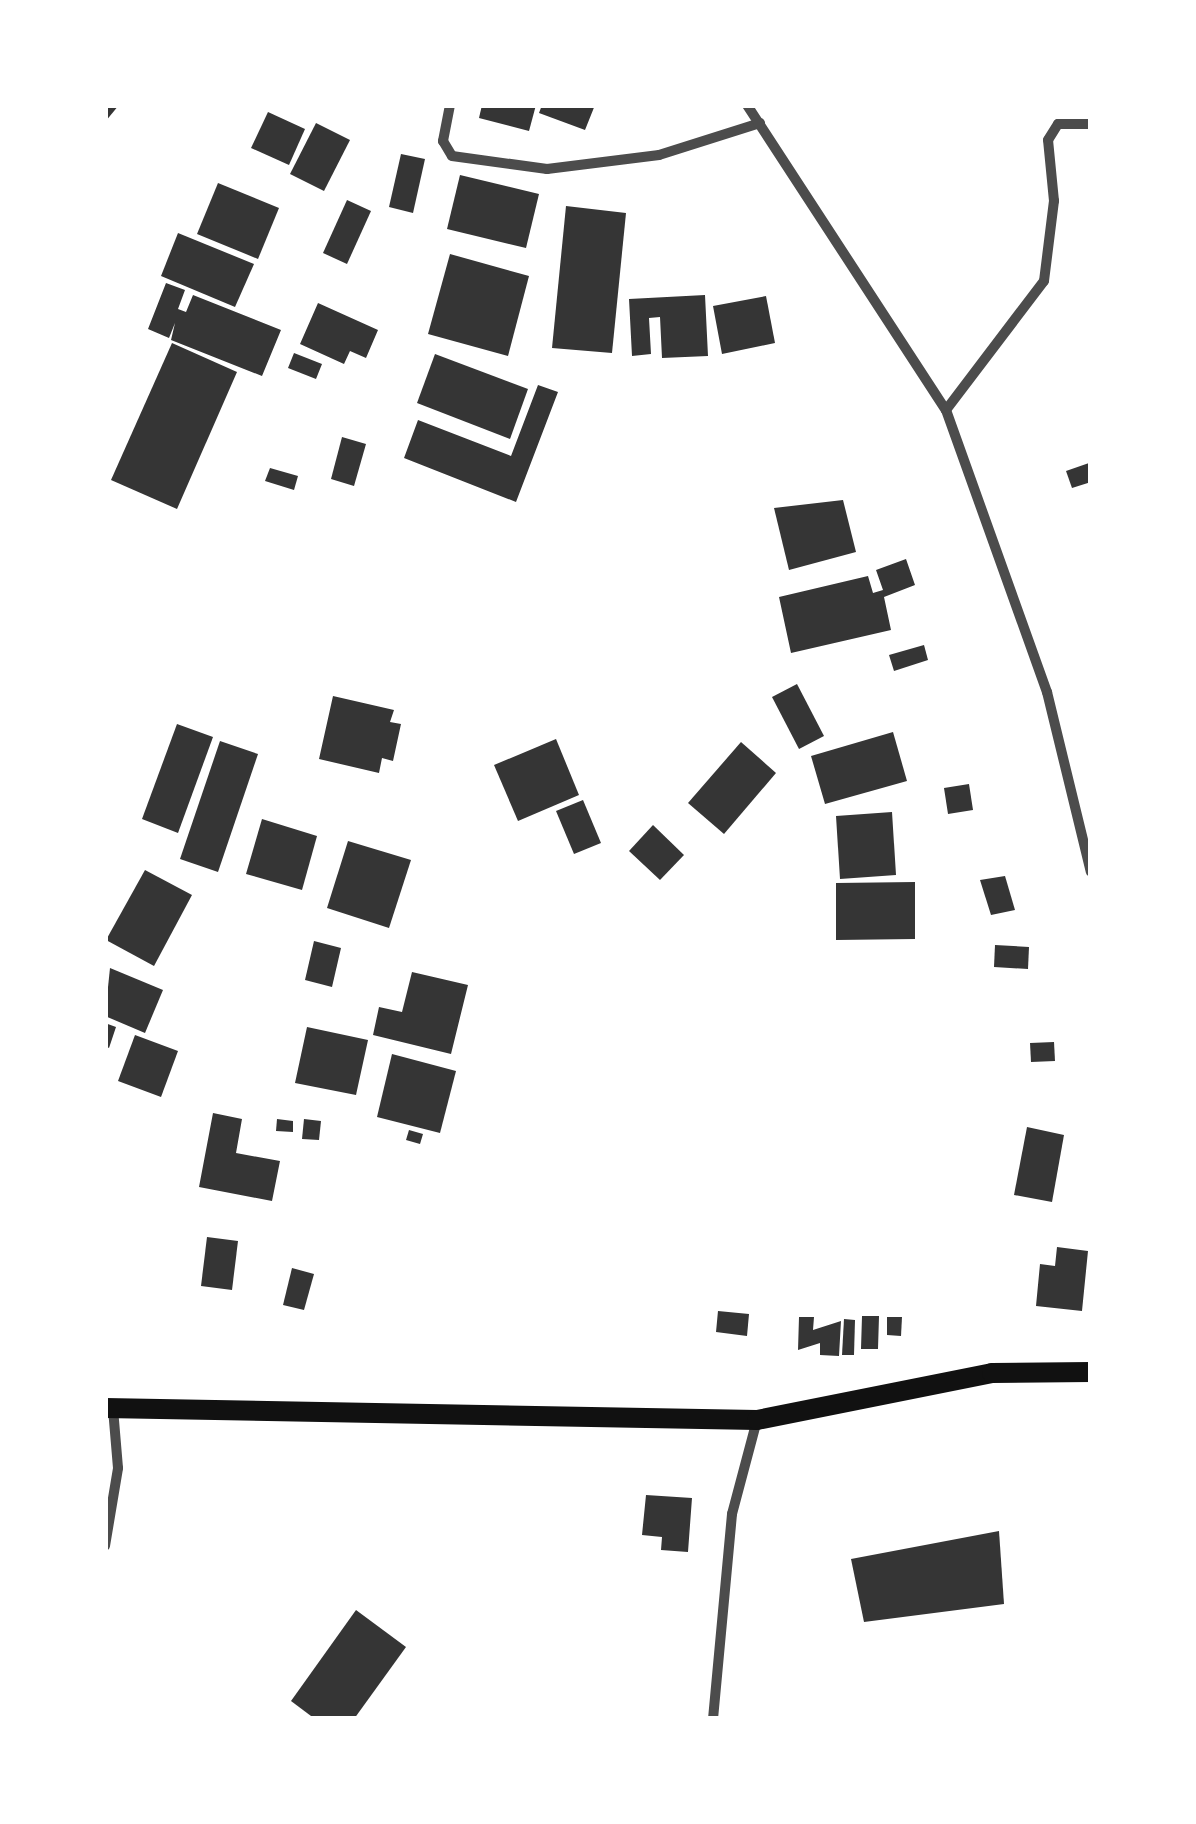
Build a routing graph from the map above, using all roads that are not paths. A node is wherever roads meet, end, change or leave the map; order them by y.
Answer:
1 (450, 105) edge
2 (746, 105) edge
3 (760, 123) junction
4 (1091, 124) edge
5 (946, 410) junction
6 (1091, 872) edge
7 (1091, 1372) edge
8 (109, 1408) edge
9 (757, 1420) junction
10 (105, 1546) edge
11 (713, 1719) edge

1 - 3 street
2 - 3 street
3 - 5 street
4 - 5 street
5 - 6 street
7 - 9 main road
8 - 9 main road
8 - 10 street
9 - 11 street

